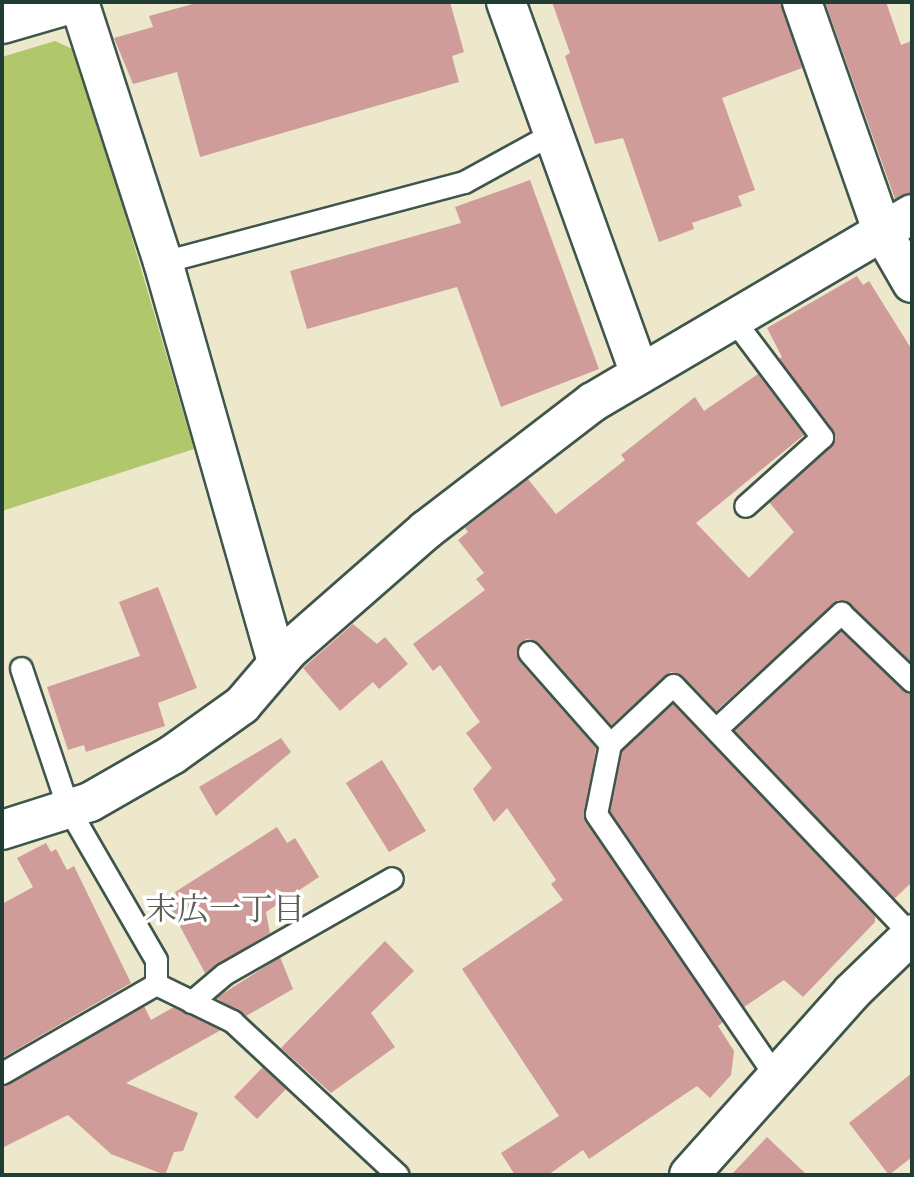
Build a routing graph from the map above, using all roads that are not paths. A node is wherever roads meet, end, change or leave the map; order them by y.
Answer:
1 (79, 2) edge
2 (506, 2) edge
3 (802, 2) edge
4 (2, 24) edge
5 (553, 133) junction
6 (897, 222) edge
7 (163, 262) junction
8 (912, 283) edge
9 (733, 318) junction
10 (640, 374) junction
11 (745, 506) dead end
12 (529, 652) dead end
13 (278, 663) junction
14 (21, 668) dead end
15 (912, 681) edge
16 (716, 729) junction
17 (610, 744) junction
18 (68, 808) junction
19 (2, 830) edge
20 (392, 878) dead end
21 (912, 935) edge
22 (156, 985) junction
23 (191, 1002) junction
24 (2, 1073) edge
25 (776, 1077) junction
26 (398, 1175) edge
27 (689, 1175) edge

1 - 4 street
1 - 7 street
2 - 5 street
3 - 6 street
5 - 7 lane
5 - 10 street
6 - 8 street
6 - 9 street
7 - 13 street
9 - 10 street
9 - 11 lane
10 - 13 street
12 - 17 lane
13 - 18 street
14 - 18 lane
15 - 16 lane
16 - 17 lane
16 - 21 lane
17 - 25 lane
18 - 19 street
18 - 22 lane
20 - 23 lane
21 - 25 street
22 - 23 lane
22 - 24 lane
23 - 26 lane
25 - 27 street

